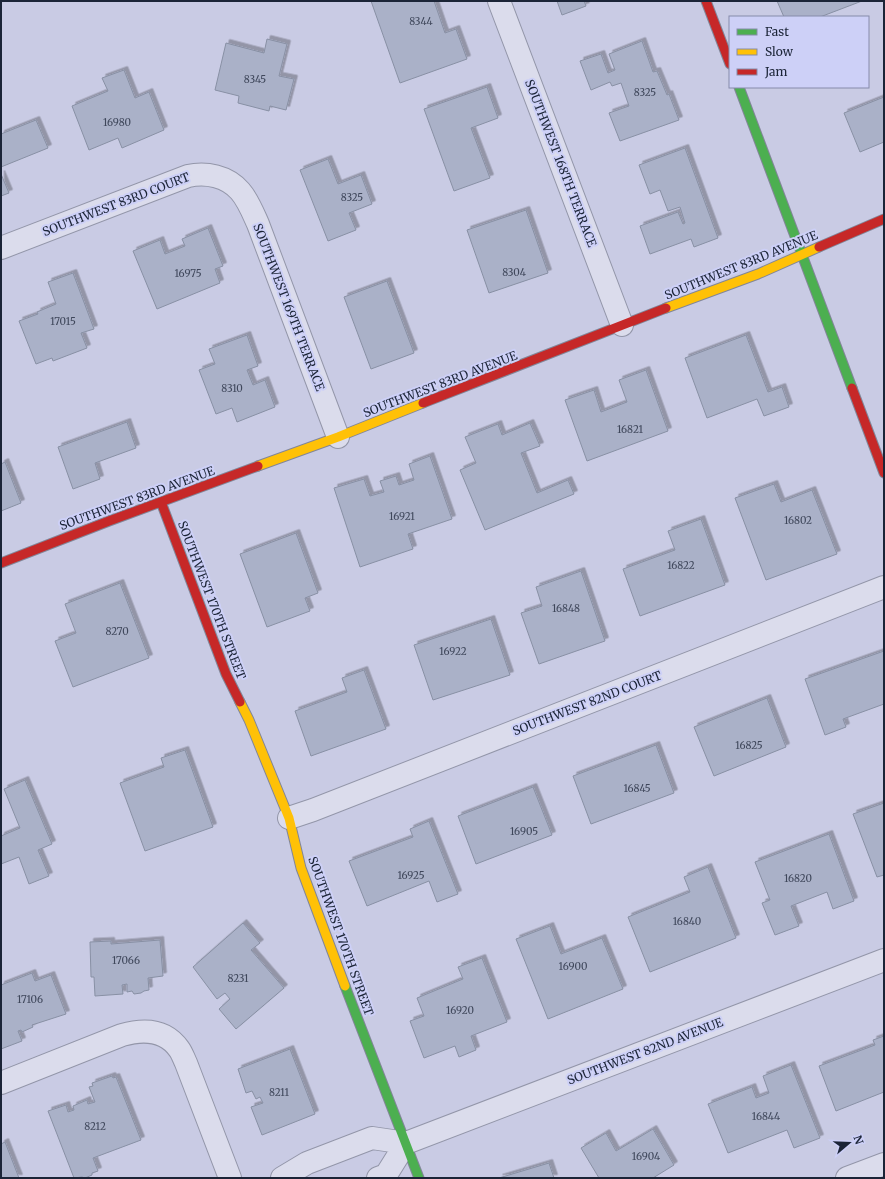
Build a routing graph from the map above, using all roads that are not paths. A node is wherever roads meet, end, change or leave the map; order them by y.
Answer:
1 (499, 1) edge
2 (706, 1) edge
3 (729, 61) edge
4 (739, 88) edge
5 (231, 184) joint
6 (884, 219) edge
7 (1, 248) edge
8 (801, 254) junction
9 (622, 325) junction
10 (338, 437) junction
11 (884, 473) edge
12 (161, 502) junction
13 (1, 562) edge
14 (884, 587) edge
15 (289, 818) junction
16 (884, 960) edge
17 (1, 1083) edge
18 (406, 1143) junction
19 (884, 1164) edge
20 (230, 1178) edge
21 (282, 1178) edge
22 (378, 1178) edge
23 (419, 1178) edge
24 (848, 1178) edge

1 - 9 street, SOUTHWEST 168TH TERRACE
2 - 3 street
4 - 8 street
5 - 7 street, SOUTHWEST 83RD COURT
5 - 10 street, SOUTHWEST 169TH TERRACE
6 - 8 street, SOUTHWEST 83RD AVENUE
8 - 9 street, SOUTHWEST 83RD AVENUE
8 - 11 street
9 - 10 street, SOUTHWEST 83RD AVENUE
10 - 12 street, SOUTHWEST 83RD AVENUE
12 - 13 street, SOUTHWEST 83RD AVENUE
12 - 15 street, SOUTHWEST 170TH STREET
14 - 15 street, SOUTHWEST 82ND COURT
15 - 18 street, SOUTHWEST 170TH STREET
16 - 18 street, SOUTHWEST 82ND AVENUE
17 - 20 street
18 - 21 street, SOUTHWEST 82ND AVENUE
18 - 22 street
18 - 23 street, SOUTHWEST 170TH STREET
19 - 24 street

